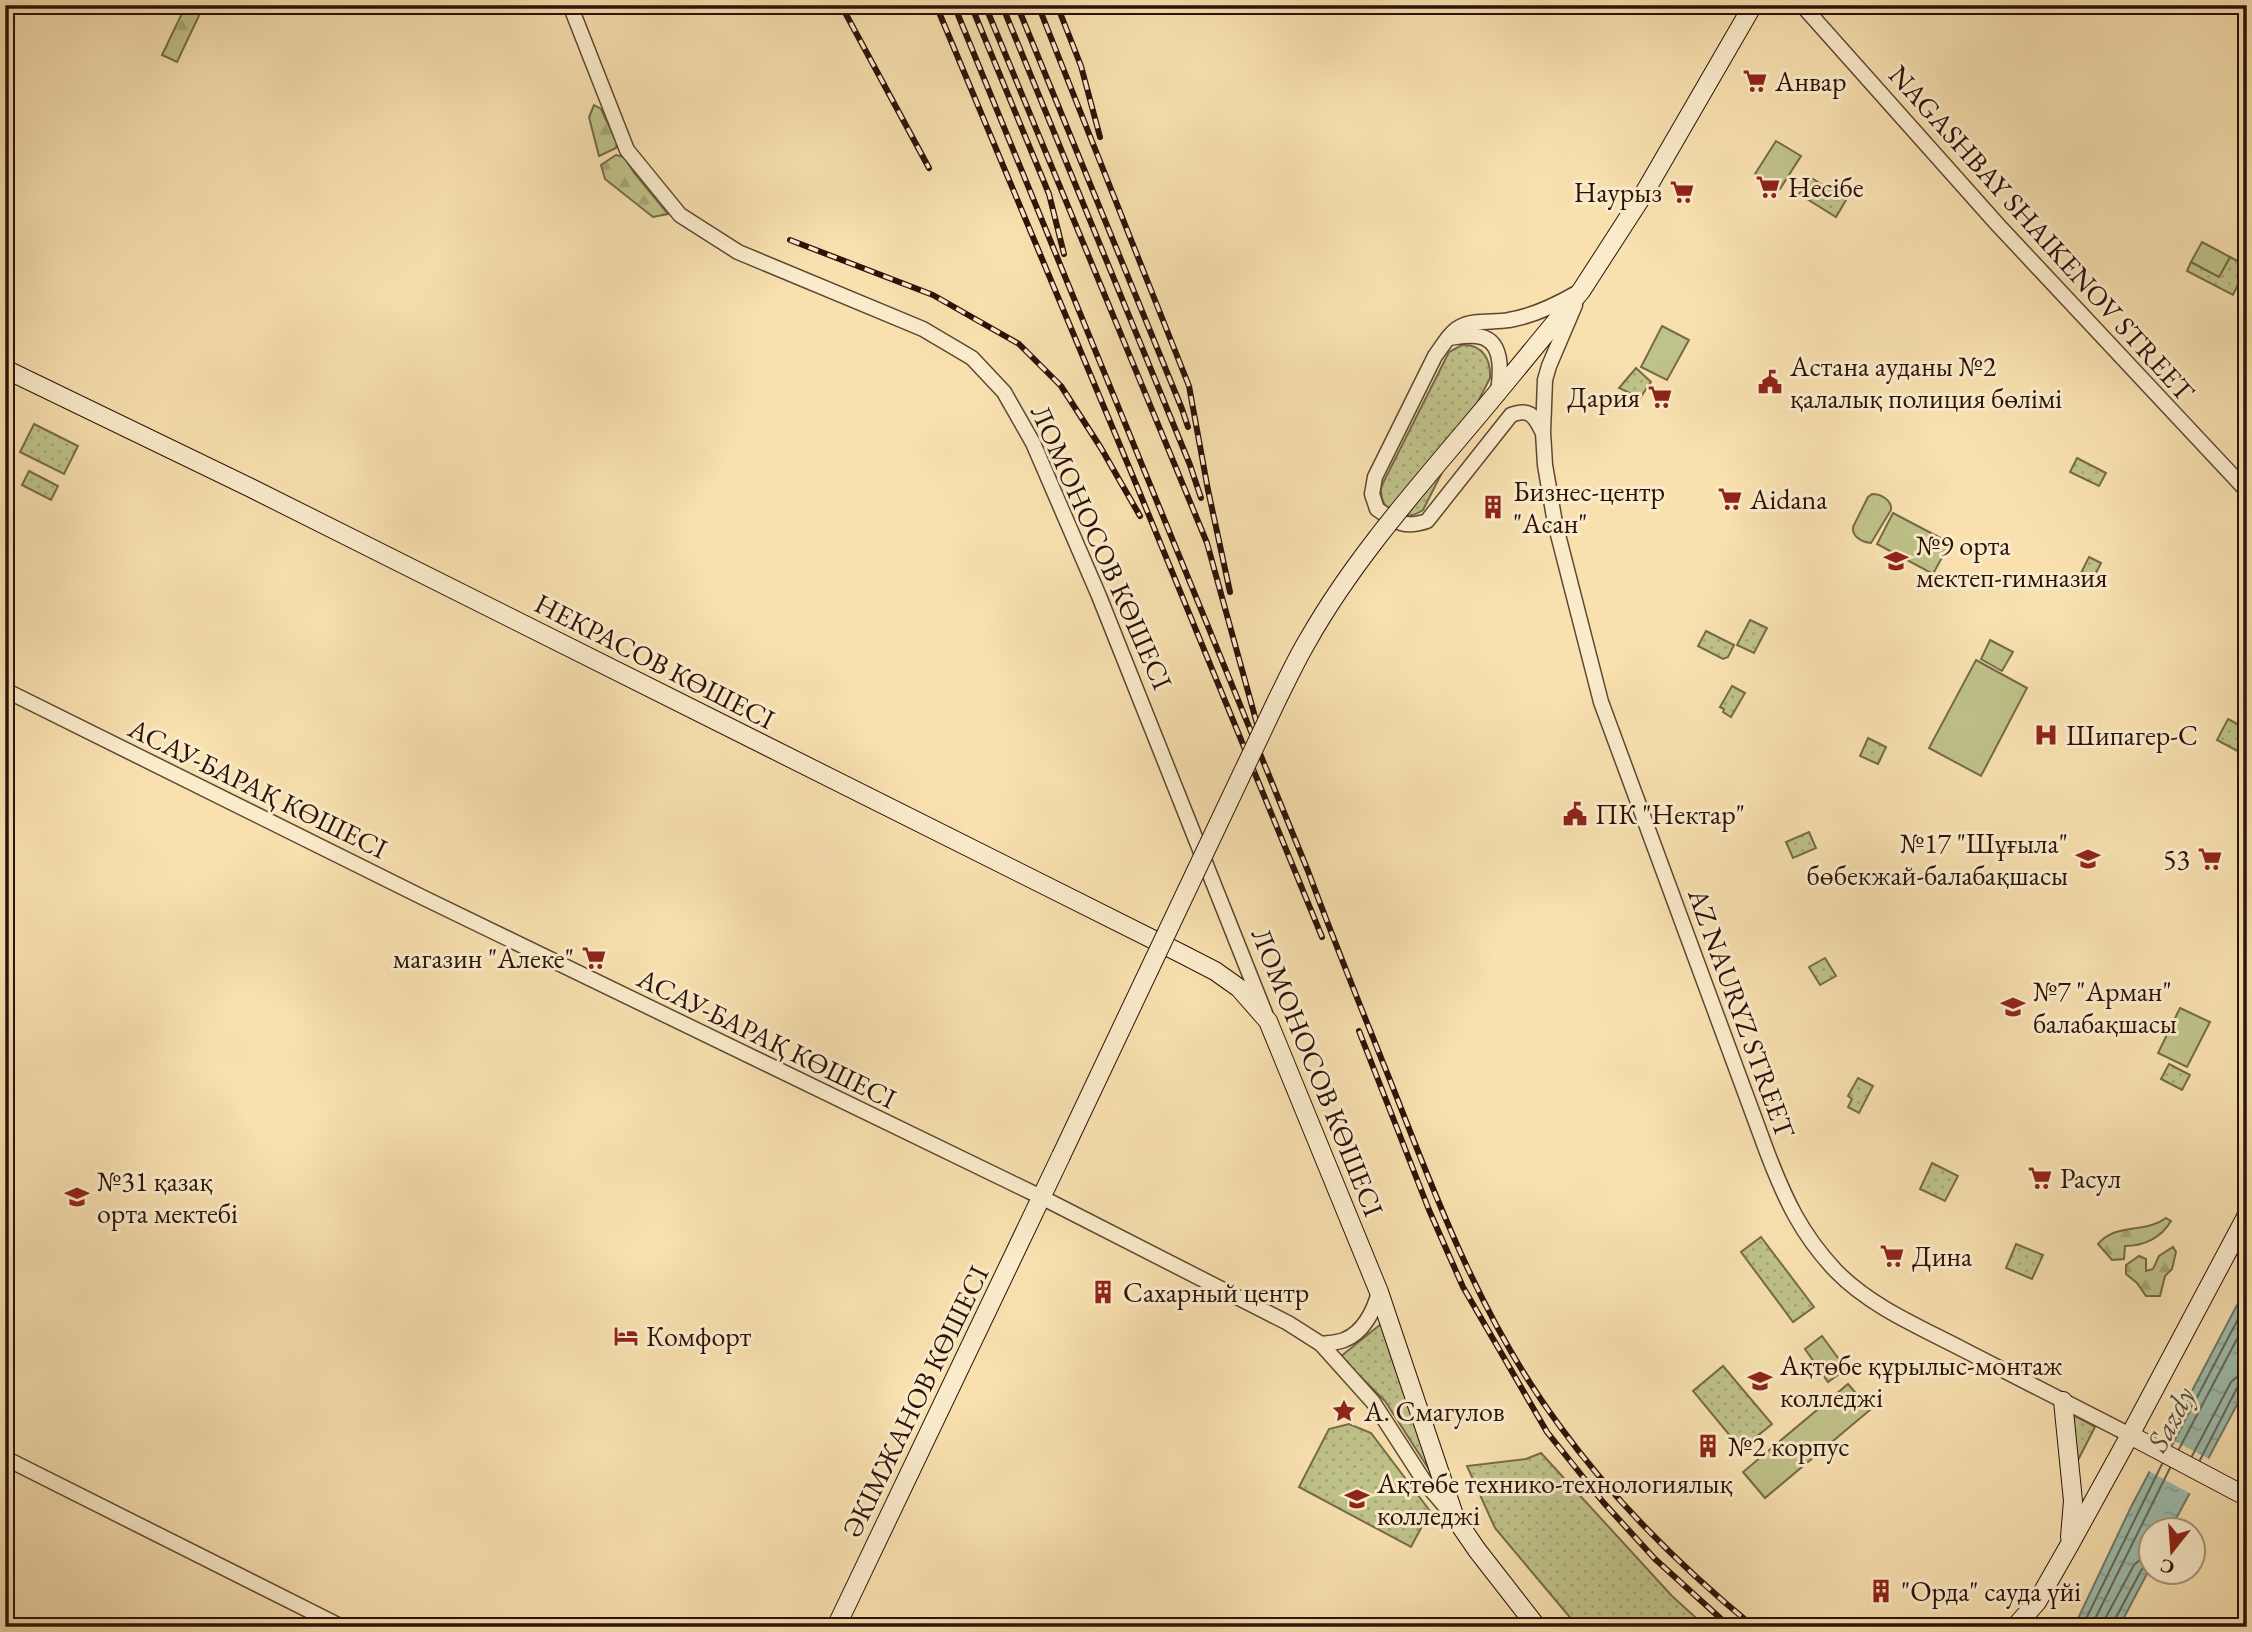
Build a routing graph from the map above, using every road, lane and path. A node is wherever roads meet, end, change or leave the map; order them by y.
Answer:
1 (570, 5) edge
2 (1754, 5) edge
3 (1802, 5) edge
4 (1581, 291) junction
5 (1448, 338) junction
6 (5, 369) edge
7 (1497, 393) junction
8 (1543, 432) junction
9 (2247, 491) edge
10 (5, 690) edge
11 (1268, 1021) junction
12 (1041, 1197) junction
13 (2247, 1215) edge
14 (1379, 1292) junction
15 (1321, 1343) junction
16 (2063, 1401) junction
17 (2130, 1435) junction
18 (5, 1458) edge
19 (2247, 1497) edge
20 (1450, 1512) junction
21 (2070, 1544) junction
22 (2036, 1602) junction
23 (342, 1627) edge
24 (836, 1627) edge
25 (1538, 1627) edge
26 (2015, 1627) edge
27 (2029, 1627) edge

1 - 11 street, ЛОМОНОСОВ КӨШЕСІ
2 - 4 main road, ӘКІМЖАНОВ КӨШЕСІ
3 - 9 street, NAGASHBAY SHAIKENOV STREET
4 - 5 street
4 - 7 main road, ӘКІМЖАНОВ КӨШЕСІ
4 - 8 street, AZ NAURYZ STREET
5 - 7 street
5 - 8 street
6 - 11 main road, НЕКРАСОВ КӨШЕСІ
7 - 12 main road, ӘКІМЖАНОВ КӨШЕСІ, bridge
8 - 16 street, AZ NAURYZ STREET
10 - 12 street, АСАУ-БАРАҚ КӨШЕСІ
11 - 14 main road, ЛОМОНОСОВ КӨШЕСІ
12 - 15 street, АСАУ-БАРАҚ КӨШЕСІ
12 - 24 main road, ӘКІМЖАНОВ КӨШЕСІ
13 - 17 main road
14 - 15 street
14 - 20 main road, ЛОМОНОСОВ КӨШЕСІ
15 - 20 street, АСАУ-БАРАҚ КӨШЕСІ
16 - 17 street, AZ NAURYZ STREET
16 - 21 main road
17 - 19 main road
17 - 21 main road
18 - 23 street
20 - 25 main road, ЛОМОНОСОВ КӨШЕСІ
21 - 22 main road
22 - 26 main road
22 - 27 main road

